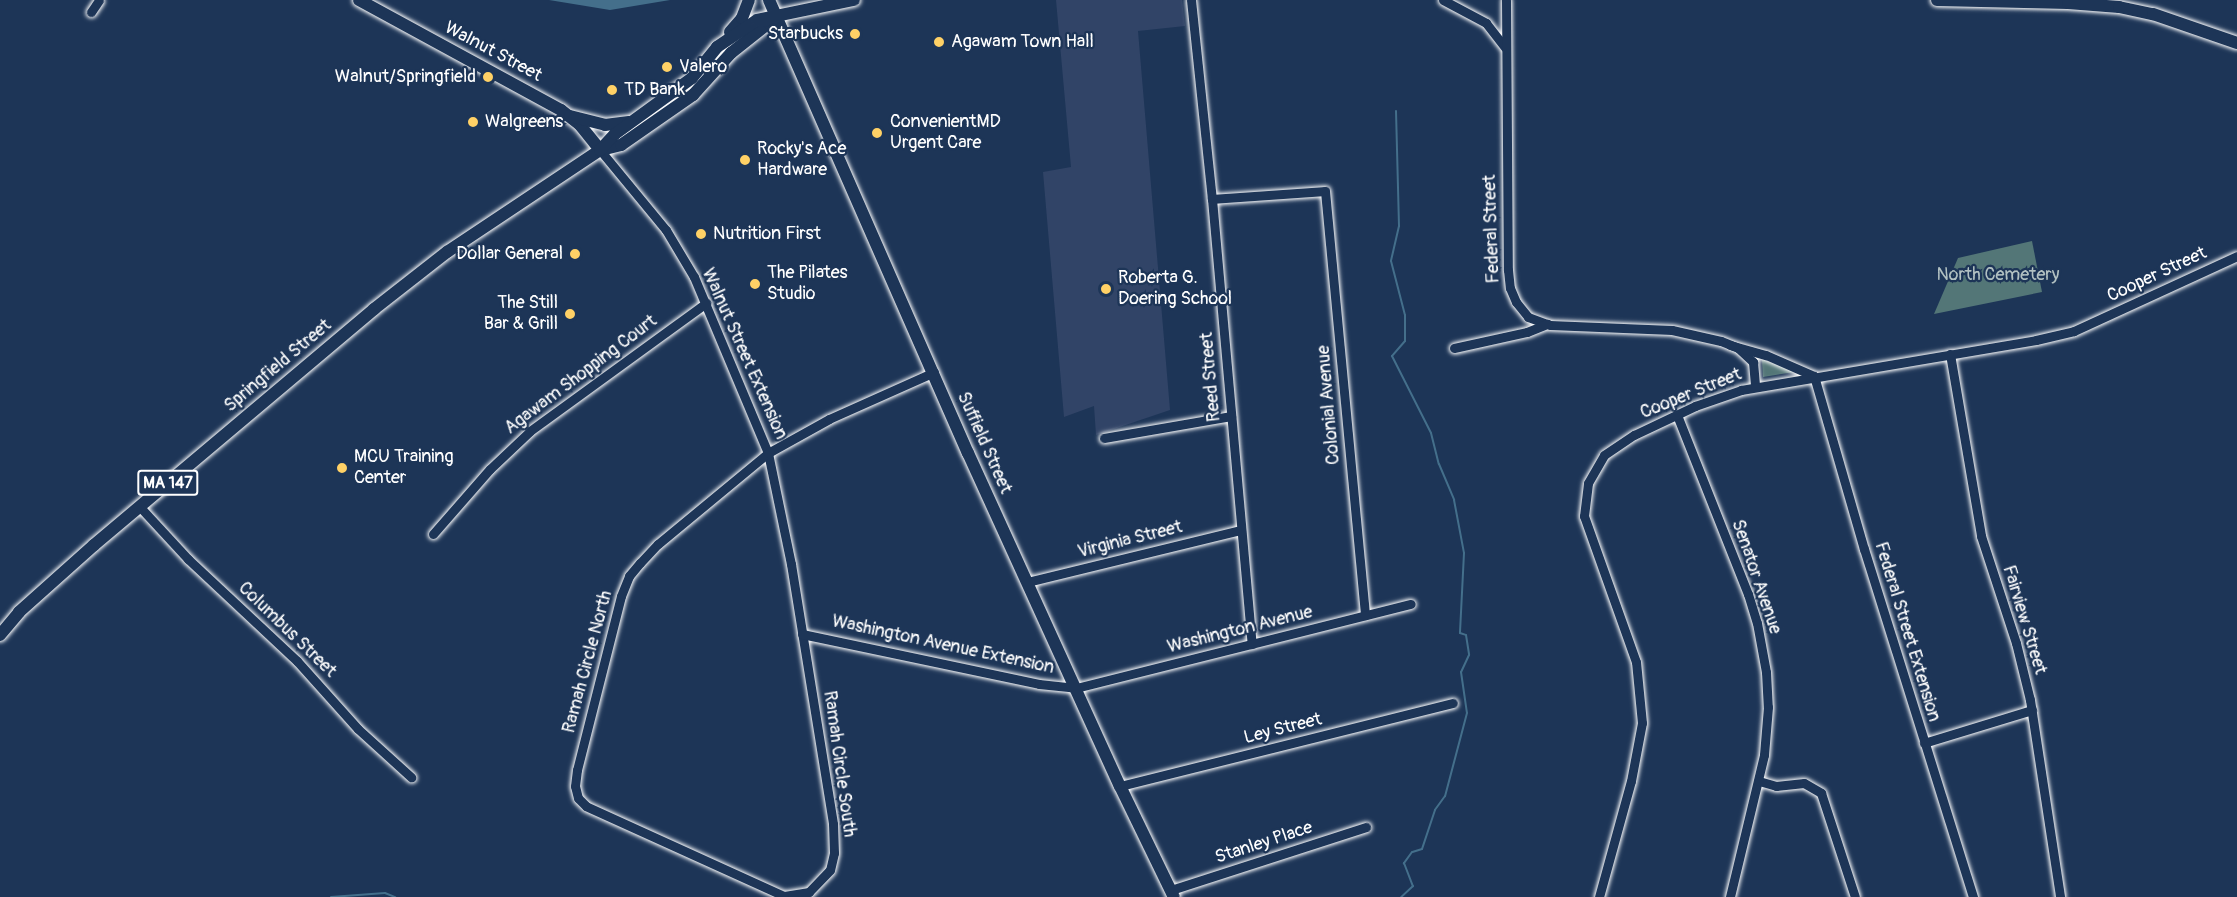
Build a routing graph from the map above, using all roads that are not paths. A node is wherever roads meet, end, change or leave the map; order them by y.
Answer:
1 (99, 0) edge
2 (359, 0) edge
3 (749, 0) edge
4 (769, 0) edge
5 (854, 0) edge
6 (1191, 0) edge
7 (1443, 0) edge
8 (1506, 0) edge
9 (1937, 0) edge
10 (91, 12) dead end
11 (778, 16) junction
12 (2237, 43) edge
13 (717, 47) junction
14 (1506, 50) junction
15 (569, 116) junction
16 (635, 120) junction
17 (600, 150) junction
18 (1212, 199) junction
19 (2237, 255) edge
20 (706, 303) junction
21 (1546, 324) junction
22 (1730, 345) junction
23 (1454, 348) dead end
24 (1950, 354) junction
25 (934, 372) junction
26 (1814, 376) junction
27 (1755, 386) junction
28 (1677, 415) junction
29 (1231, 416) junction
30 (1104, 438) dead end
31 (768, 453) junction
32 (140, 507) junction
33 (1241, 530) junction
34 (433, 534) dead end
35 (1027, 582) junction
36 (1411, 604) dead end
37 (1365, 615) junction
38 (802, 634) junction
39 (0, 635) edge
40 (1252, 644) junction
41 (1076, 688) junction
42 (1453, 703) dead end
43 (2032, 710) junction
44 (1924, 743) junction
45 (411, 777) dead end
46 (1759, 781) junction
47 (1120, 786) junction
48 (578, 798) joint
49 (1366, 827) dead end
50 (814, 893) edge
51 (1173, 894) edge
52 (1599, 897) edge
53 (1730, 897) edge
54 (1855, 897) edge
55 (1973, 897) edge
56 (2060, 897) edge

1 - 10 street
2 - 15 main road, Walnut Street
3 - 13 main road, MA 147
4 - 11 main road, Suffield Street
5 - 11 main road
6 - 18 street, Reed Street
7 - 14 street
8 - 14 street, Federal Street
9 - 12 main road
11 - 13 main road, Springfield Street
11 - 17 main road, Springfield Street / MA 147
11 - 25 main road, Suffield Street
13 - 16 main road, Springfield Street / MA 147
14 - 21 street, Federal Street
15 - 16 main road
15 - 17 main road, Walnut Street
16 - 17 main road, Springfield Street / MA 147
17 - 20 street, Walnut Street Extension
17 - 32 main road, Springfield Street / MA 147
18 - 29 street, Reed Street
18 - 37 street, Colonial Avenue
19 - 24 street, Cooper Street
20 - 31 street, Walnut Street Extension
20 - 34 street, Agawam Shopping Court
21 - 22 street, Federal Street
21 - 23 street
22 - 26 street, Federal Street
22 - 27 street, Federal Street
24 - 26 street, Cooper Street
24 - 43 street, Fairview Street
25 - 31 street, Walnut Street Extension
25 - 35 main road, Suffield Street
26 - 27 street, Cooper Street
26 - 44 street, Federal Street Extension
27 - 28 street, Cooper Street
28 - 46 street, Senator Avenue
28 - 52 street, Cooper Street
29 - 30 street
29 - 33 street, Reed Street
31 - 38 street, Ramah Circle South
31 - 48 street, Ramah Circle North
32 - 39 main road, Springfield Street / MA 147
32 - 45 street, Columbus Street
33 - 35 street, Virginia Street
33 - 40 street, Reed Street
35 - 41 main road, Suffield Street
36 - 37 street, Washington Avenue
37 - 40 street, Washington Avenue
38 - 41 street, Washington Avenue Extension
38 - 50 street, Ramah Circle South
40 - 41 street, Washington Avenue
41 - 47 main road, Suffield Street
42 - 47 street, Ley Street
43 - 44 street
43 - 56 street, Fairview Street
44 - 55 street, Federal Street Extension
46 - 53 street, Senator Avenue
46 - 54 street
47 - 51 main road, Suffield Street
48 - 50 street, Ramah Circle South
49 - 51 street, Stanley Place

